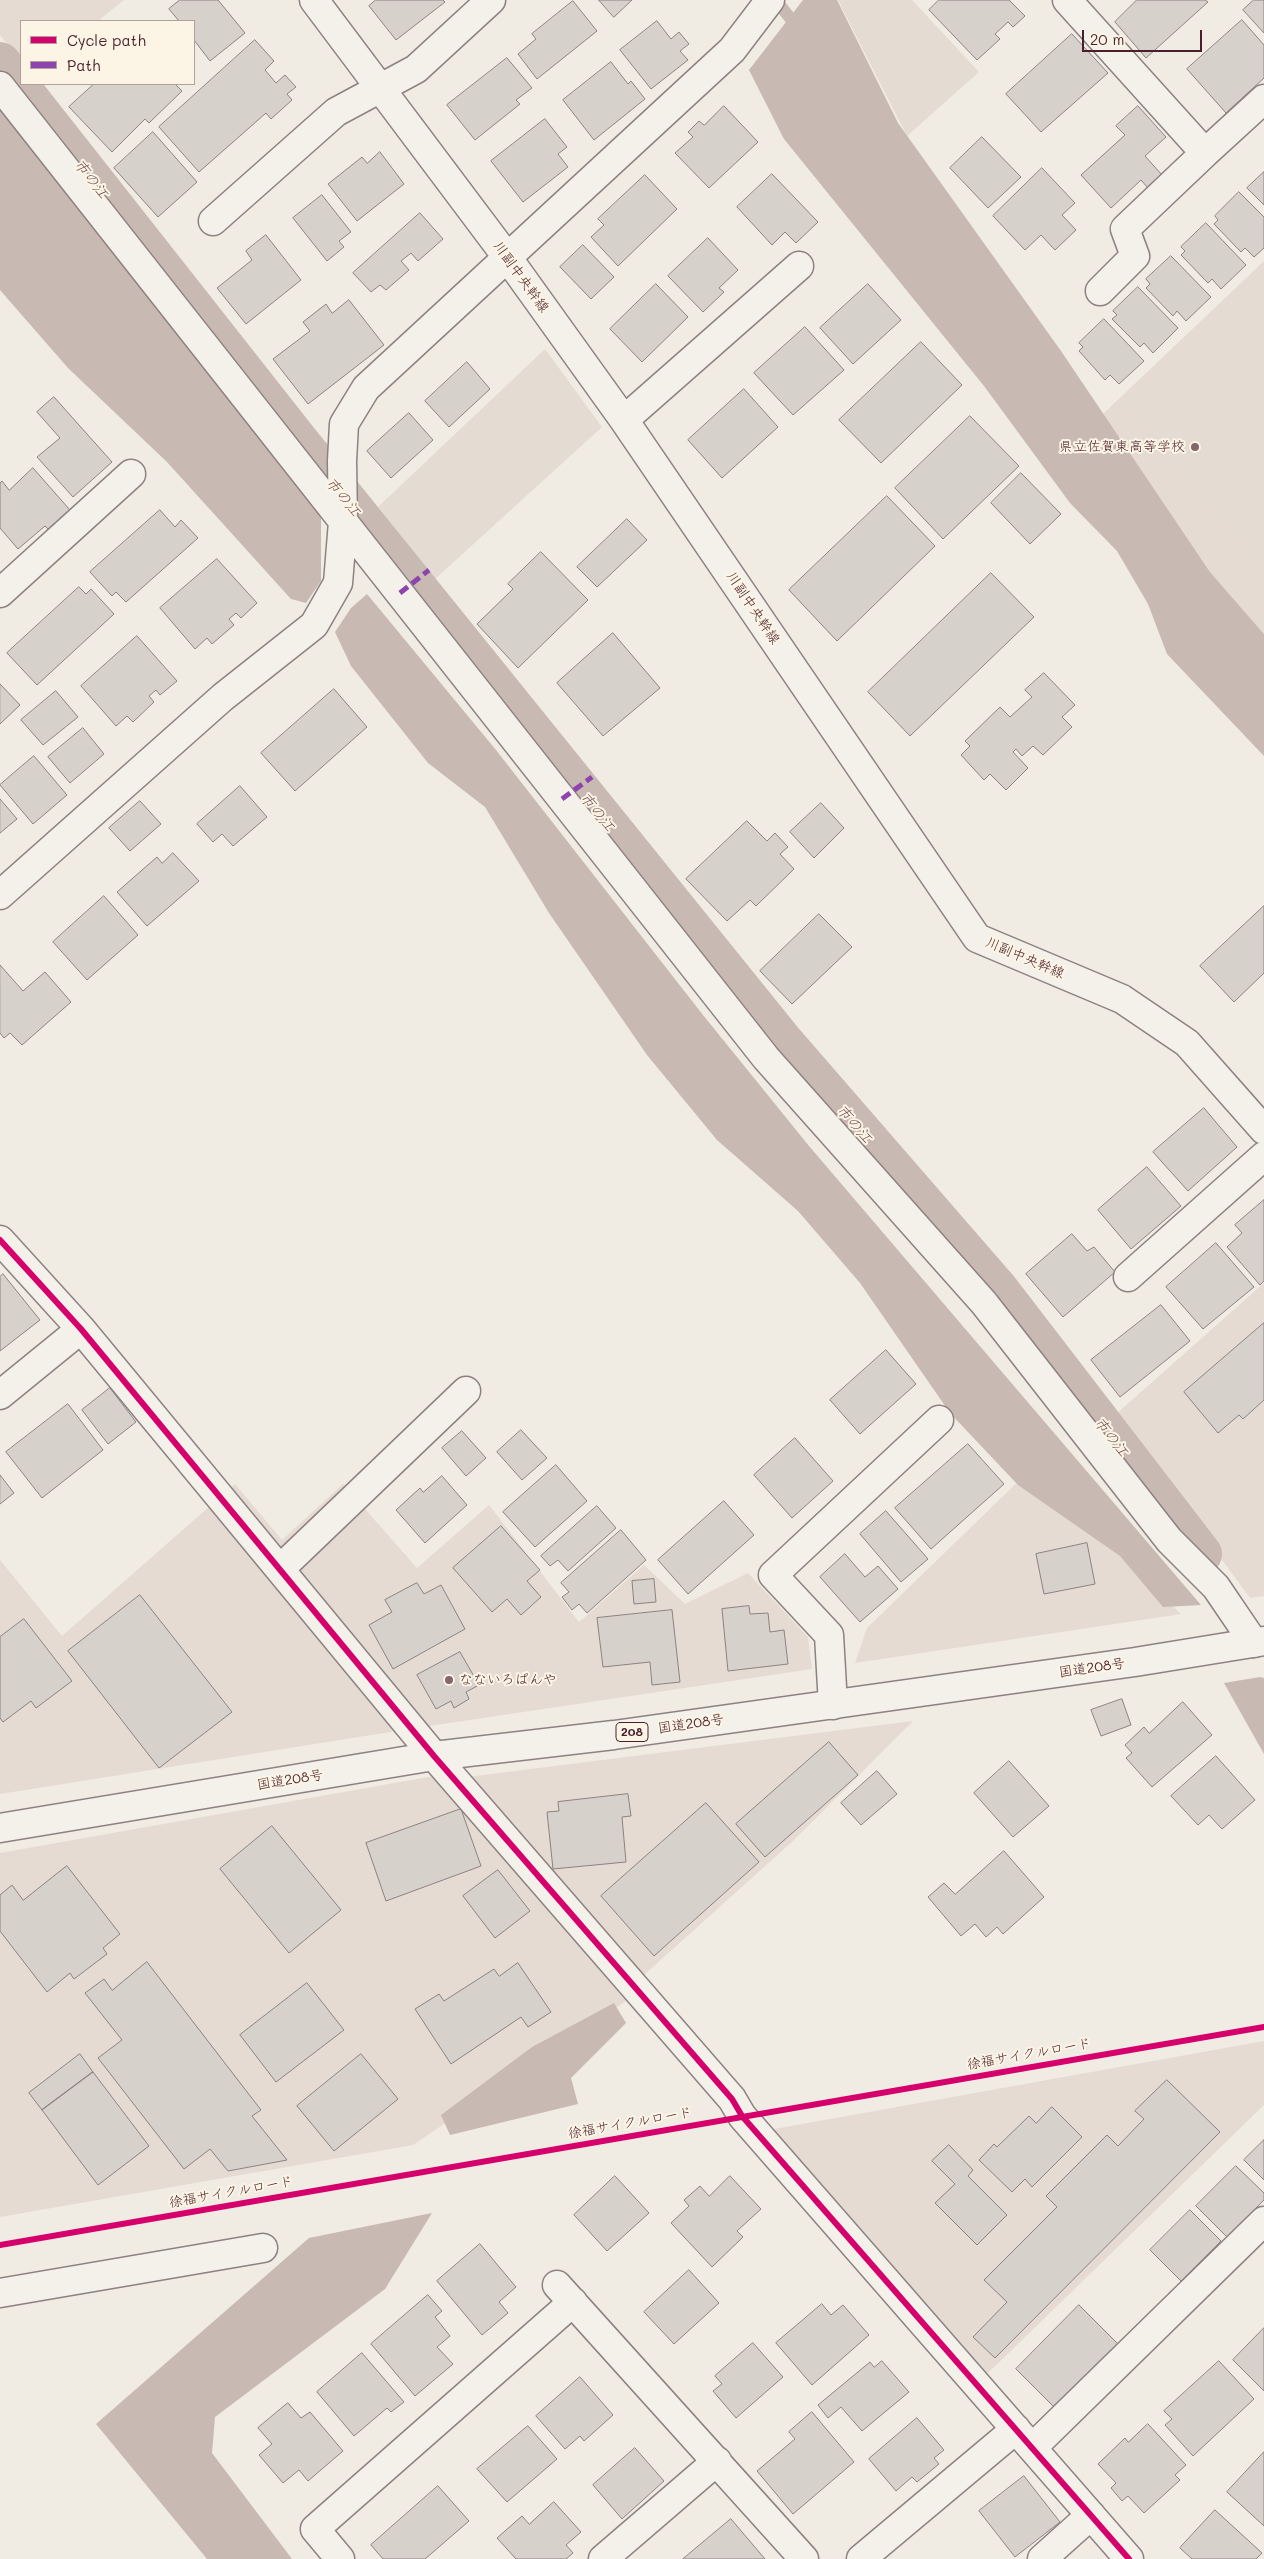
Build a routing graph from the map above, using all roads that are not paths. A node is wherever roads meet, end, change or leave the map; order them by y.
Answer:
1 (314, 0) edge
2 (491, 0) edge
3 (1067, 0) edge
4 (763, 10) edge
5 (0, 86) edge
6 (381, 88) junction
7 (1264, 99) edge
8 (1205, 153) junction
9 (213, 221) dead end
10 (507, 257) junction
11 (799, 266) dead end
12 (1100, 292) dead end
13 (624, 420) junction
14 (131, 474) dead end
15 (343, 522) junction
16 (0, 593) edge
17 (0, 895) edge
18 (1264, 1130) edge
19 (1264, 1156) edge
20 (0, 1240) edge
21 (1128, 1277) dead end
22 (81, 1329) junction
23 (466, 1391) dead end
24 (0, 1395) edge
25 (939, 1420) dead end
26 (280, 1569) junction
27 (1259, 1642) edge
28 (832, 1704) junction
29 (434, 1756) junction
30 (0, 1828) edge
31 (1264, 2221) edge
32 (263, 2248) dead end
33 (0, 2293) edge
34 (1024, 2438) junction
35 (717, 2461) junction
36 (1091, 2515) junction
37 (340, 2559) edge
38 (603, 2559) edge
39 (804, 2559) edge
40 (862, 2559) edge
41 (1042, 2559) edge
42 (1129, 2559) edge

1 - 6 main road, 川副中央幹線
2 - 6 main road
3 - 8 main road
4 - 10 main road
5 - 15 main road
6 - 9 main road
6 - 10 main road, 川副中央幹線
7 - 8 main road
8 - 12 main road
10 - 13 main road, 川副中央幹線
10 - 15 main road
11 - 13 main road
13 - 18 main road, 川副中央幹線
14 - 16 main road
15 - 17 main road
15 - 27 main road
19 - 21 main road
20 - 22 main road
22 - 24 main road
22 - 26 main road
23 - 26 main road
25 - 28 main road
26 - 29 main road
27 - 28 main road, 国道208号 / 208
28 - 29 main road, 国道208号 / 208
29 - 30 main road, 国道208号 / 208
29 - 34 main road
31 - 34 main road
32 - 33 main road
34 - 36 main road
34 - 40 main road
35 - 37 main road
35 - 38 main road
35 - 39 main road
36 - 41 main road
36 - 42 main road

